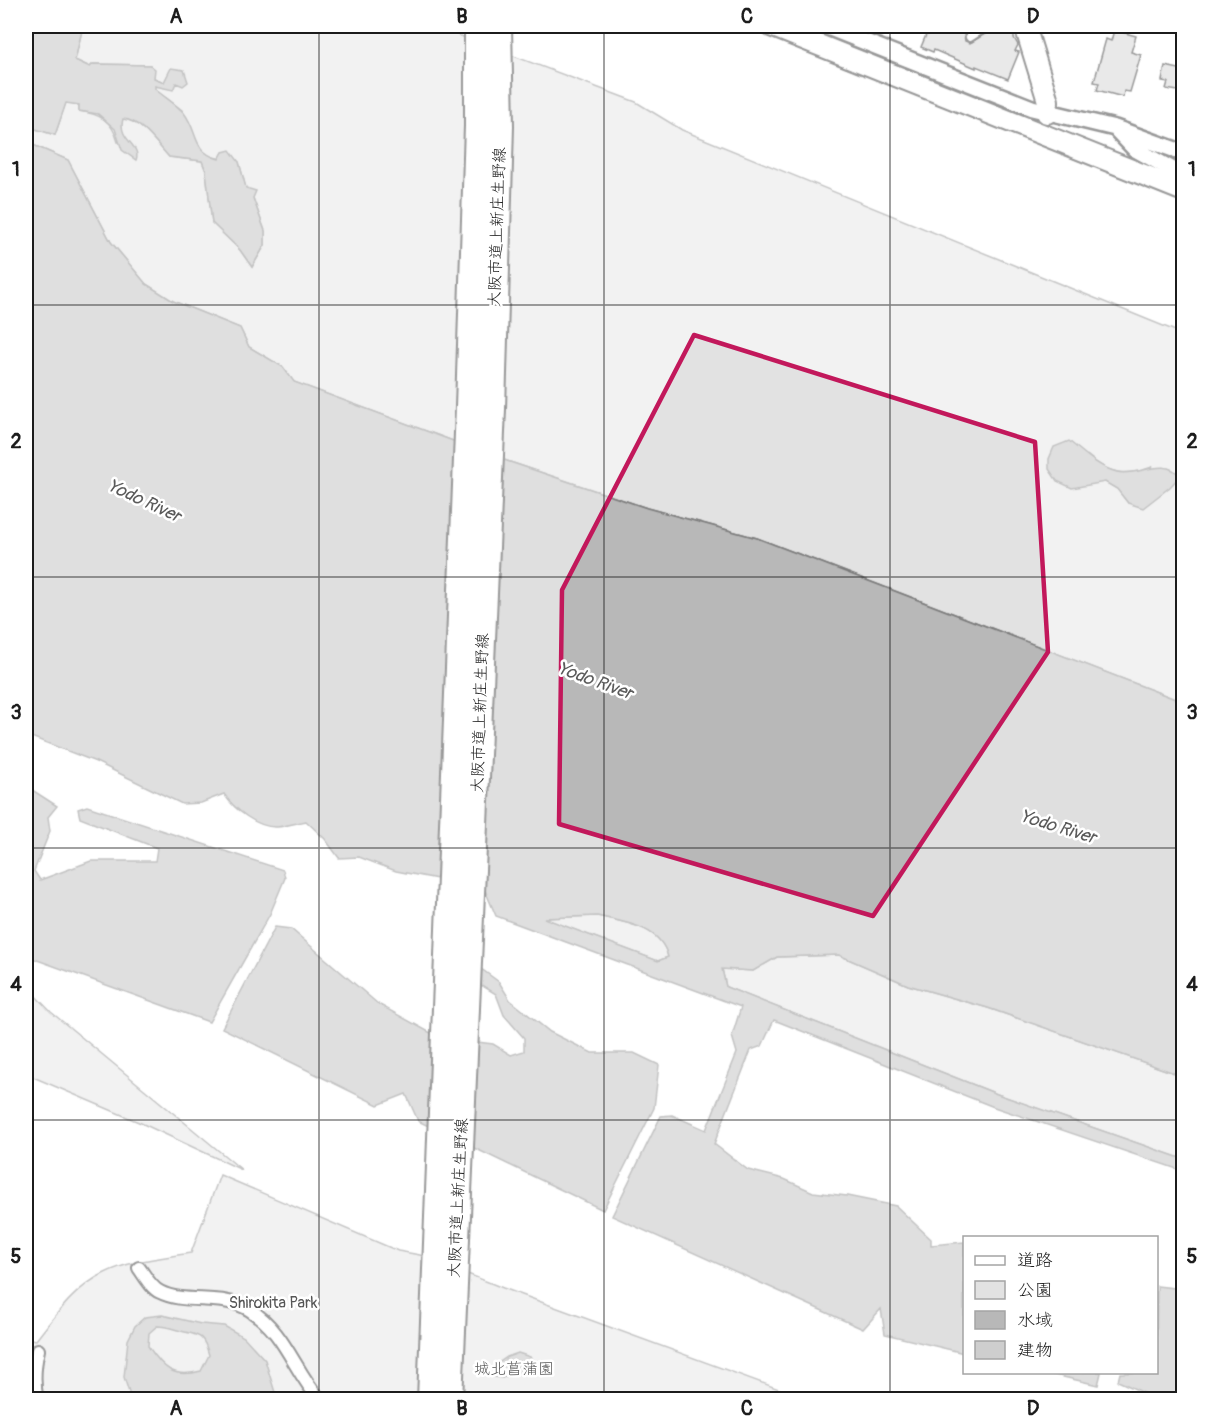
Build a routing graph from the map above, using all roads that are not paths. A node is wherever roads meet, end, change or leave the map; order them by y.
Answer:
1 (478, 26) edge
2 (498, 26) edge
3 (771, 26) edge
4 (825, 26) edge
5 (987, 26) edge
6 (1026, 26) edge
7 (970, 37) dead end
8 (1047, 113) junction
9 (1115, 128) junction
10 (1184, 153) edge
11 (1184, 176) edge
12 (1184, 191) edge
13 (139, 1268) dead end
14 (38, 1350) dead end
15 (30, 1365) edge
16 (37, 1400) edge
17 (320, 1400) edge
18 (431, 1400) edge
19 (449, 1400) edge

1 - 18 main road, 大阪市道上新庄生野線
2 - 19 main road, 大阪市道上新庄生野線
3 - 12 street
4 - 8 street
5 - 7 lane
6 - 8 street
8 - 9 street
9 - 10 street
9 - 11 street
13 - 17 street
14 - 15 street
15 - 16 street

